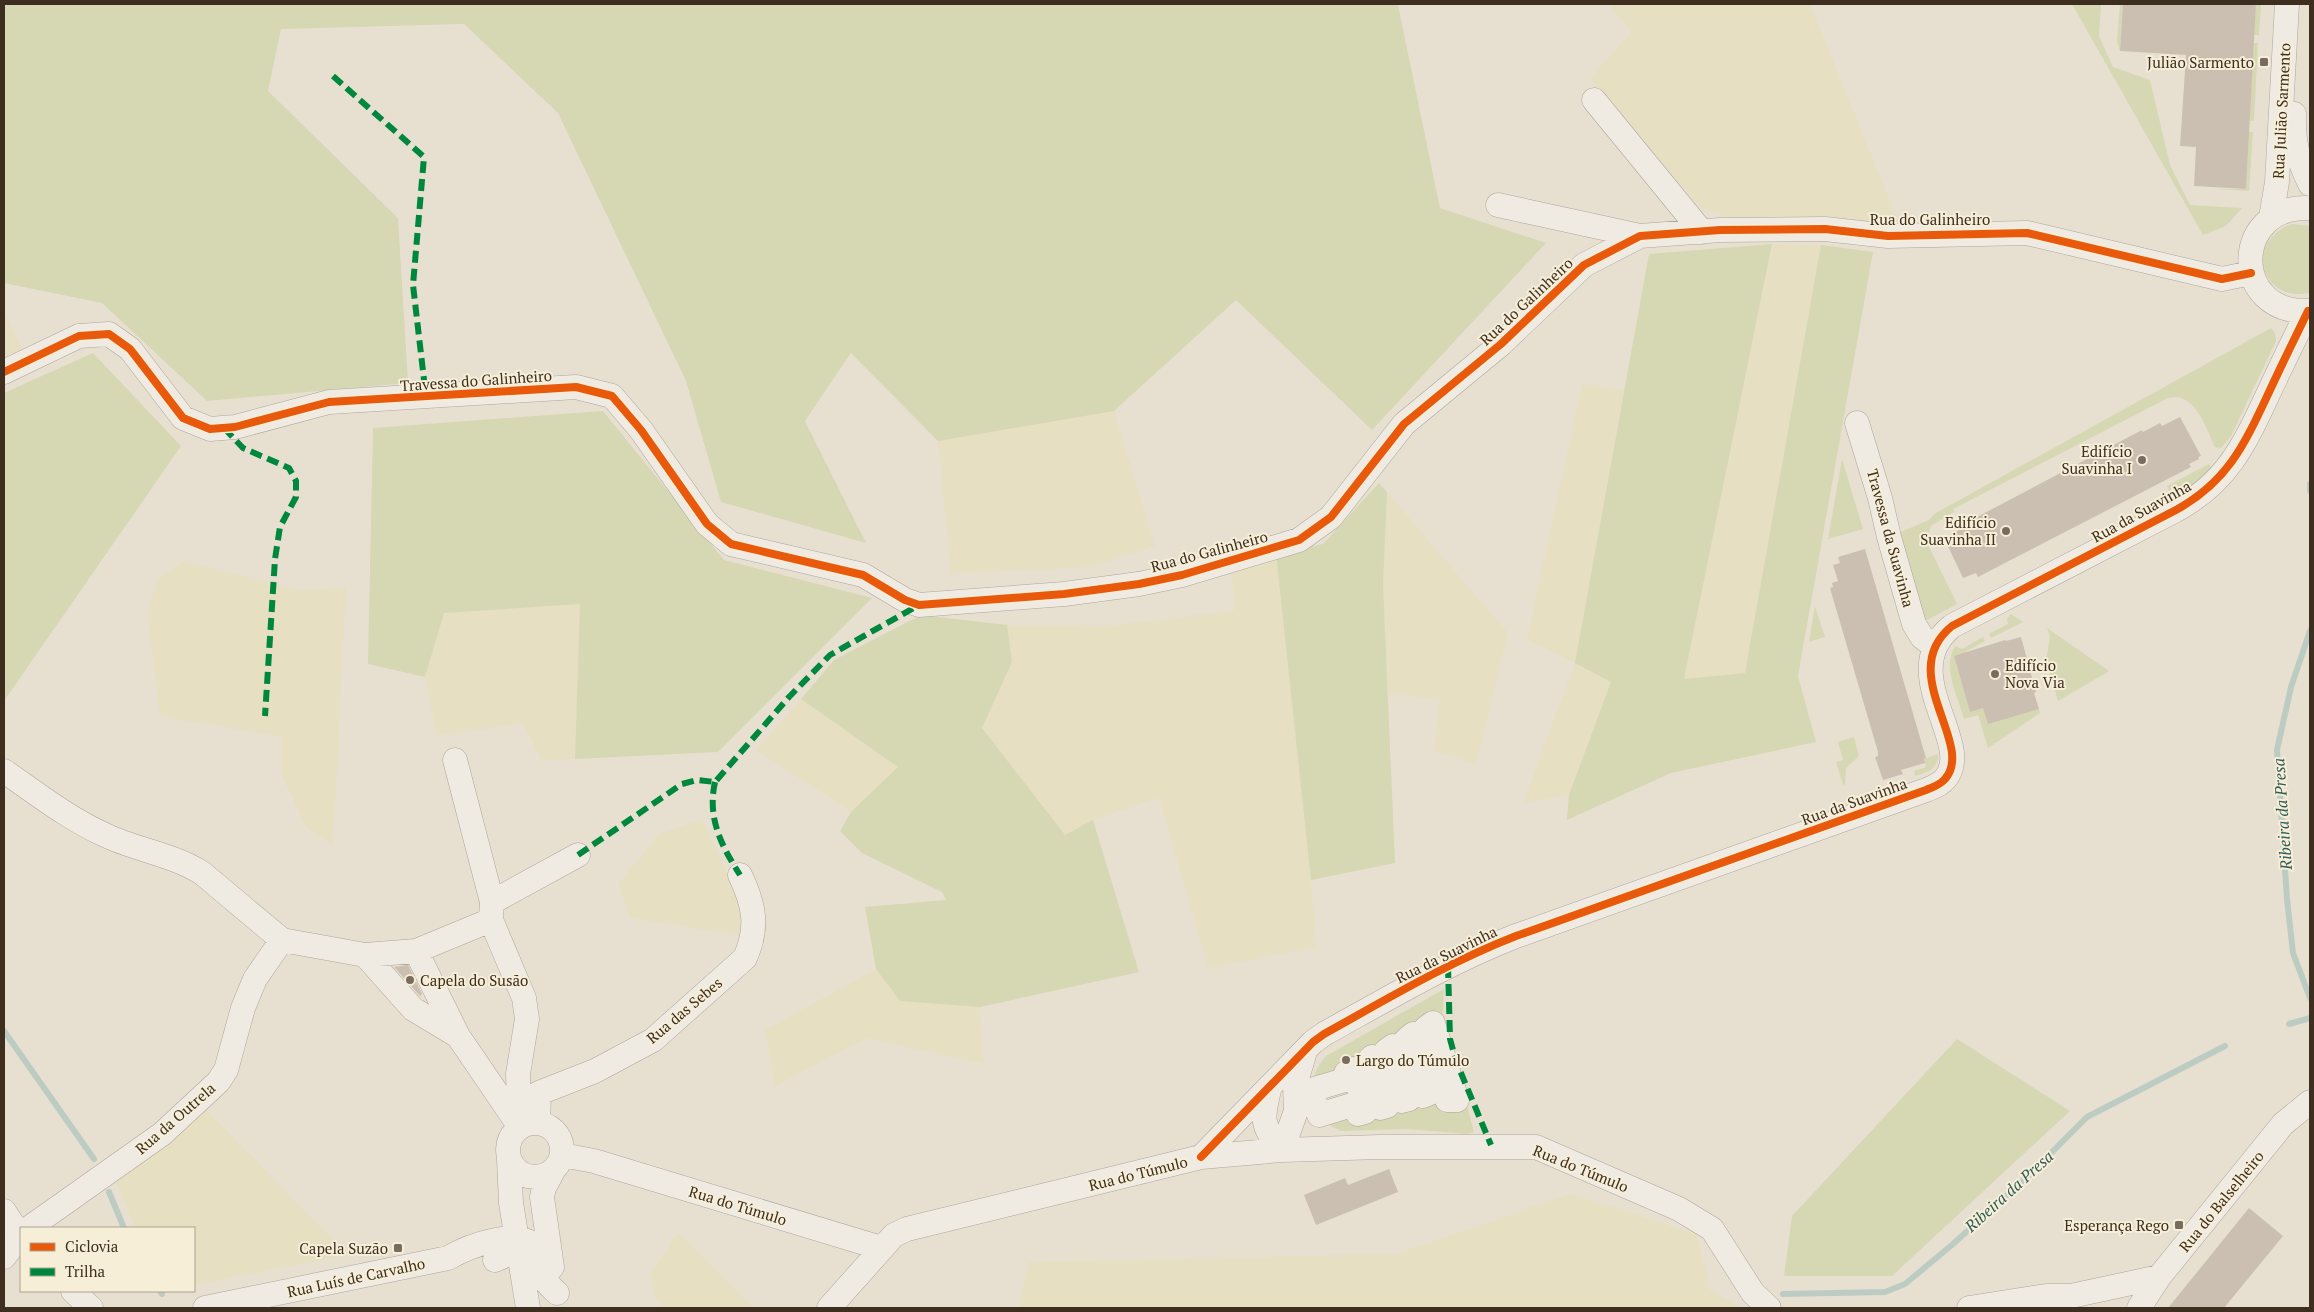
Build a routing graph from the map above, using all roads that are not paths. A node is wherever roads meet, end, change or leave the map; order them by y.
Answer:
1 (2286, 4) edge
2 (2301, 4) edge
3 (1594, 100) dead end
4 (2310, 184) edge
5 (1498, 205) dead end
6 (2310, 208) edge
7 (2270, 218) junction
8 (1702, 232) junction
9 (1640, 236) junction
10 (2251, 273) junction
11 (2309, 311) edge
12 (4, 372) edge
13 (1857, 423) dead end
14 (919, 605) joint
15 (1935, 647) junction
16 (455, 760) dead end
17 (4, 771) edge
18 (578, 855) dead end
19 (740, 874) dead end
20 (491, 911) junction
21 (282, 940) junction
22 (416, 950) junction
23 (365, 955) junction
24 (458, 1036) junction
25 (1305, 1051) junction
26 (1270, 1086) junction
27 (1312, 1090) joint
28 (2310, 1102) edge
29 (1296, 1111) junction
30 (529, 1125) junction
31 (1329, 1149) junction
32 (1282, 1150) junction
33 (1201, 1157) junction
34 (509, 1159) junction
35 (553, 1171) junction
36 (4, 1211) edge
37 (513, 1214) junction
38 (26, 1227) edge
39 (19, 1232) edge
40 (881, 1248) junction
41 (491, 1251) junction
42 (523, 1252) junction
43 (4, 1257) edge
44 (2159, 1278) junction
45 (74, 1292) edge
46 (558, 1301) edge
47 (2078, 1302) edge
48 (91, 1308) edge
49 (205, 1308) edge
50 (528, 1308) edge
51 (829, 1308) edge
52 (1769, 1308) edge
53 (1969, 1308) edge
54 (2139, 1308) edge

1 - 7 street, Rua Julião Sarmento
2 - 4 street, Rua Julião Sarmento
3 - 8 street
5 - 9 street
6 - 7 street
7 - 10 street
8 - 9 street, Rua do Galinheiro
8 - 10 street, Rua do Galinheiro
9 - 14 street, Rua do Galinheiro
10 - 11 street
11 - 15 street, Rua da Suavinha
12 - 14 street, Travessa do Galinheiro
13 - 15 street, Travessa da Suavinha
15 - 25 street, Rua da Suavinha
16 - 20 street
17 - 21 street
18 - 20 street
19 - 30 street, Rua das Sebes
20 - 22 street
20 - 30 street
21 - 23 street
21 - 38 street, Rua da Outrela
22 - 23 street
22 - 24 street
23 - 24 street
24 - 30 street
25 - 26 street, Rua da Suavinha
25 - 29 street
26 - 32 street
26 - 33 street, Rua da Suavinha
27 - 27 street
28 - 44 street, Rua do Balselheiro
29 - 31 street
29 - 32 street
30 - 34 street
30 - 35 street
31 - 32 street, Rua do Túmulo
31 - 52 street, Rua do Túmulo
32 - 33 street, Rua do Túmulo
33 - 40 street, Rua do Túmulo
34 - 35 street
34 - 37 street
35 - 40 street, Rua do Túmulo
35 - 42 street
35 - 46 street
36 - 39 street
37 - 41 street
37 - 42 street
39 - 43 street, Rua da Outrela
40 - 51 street
41 - 42 street, Rua Luís de Carvalho
41 - 42 street, Rua Luís de Carvalho
41 - 49 street, Rua Luís de Carvalho
42 - 46 street
42 - 50 street
44 - 47 street
44 - 54 street, Rua do Balselheiro
45 - 48 street
47 - 53 street

